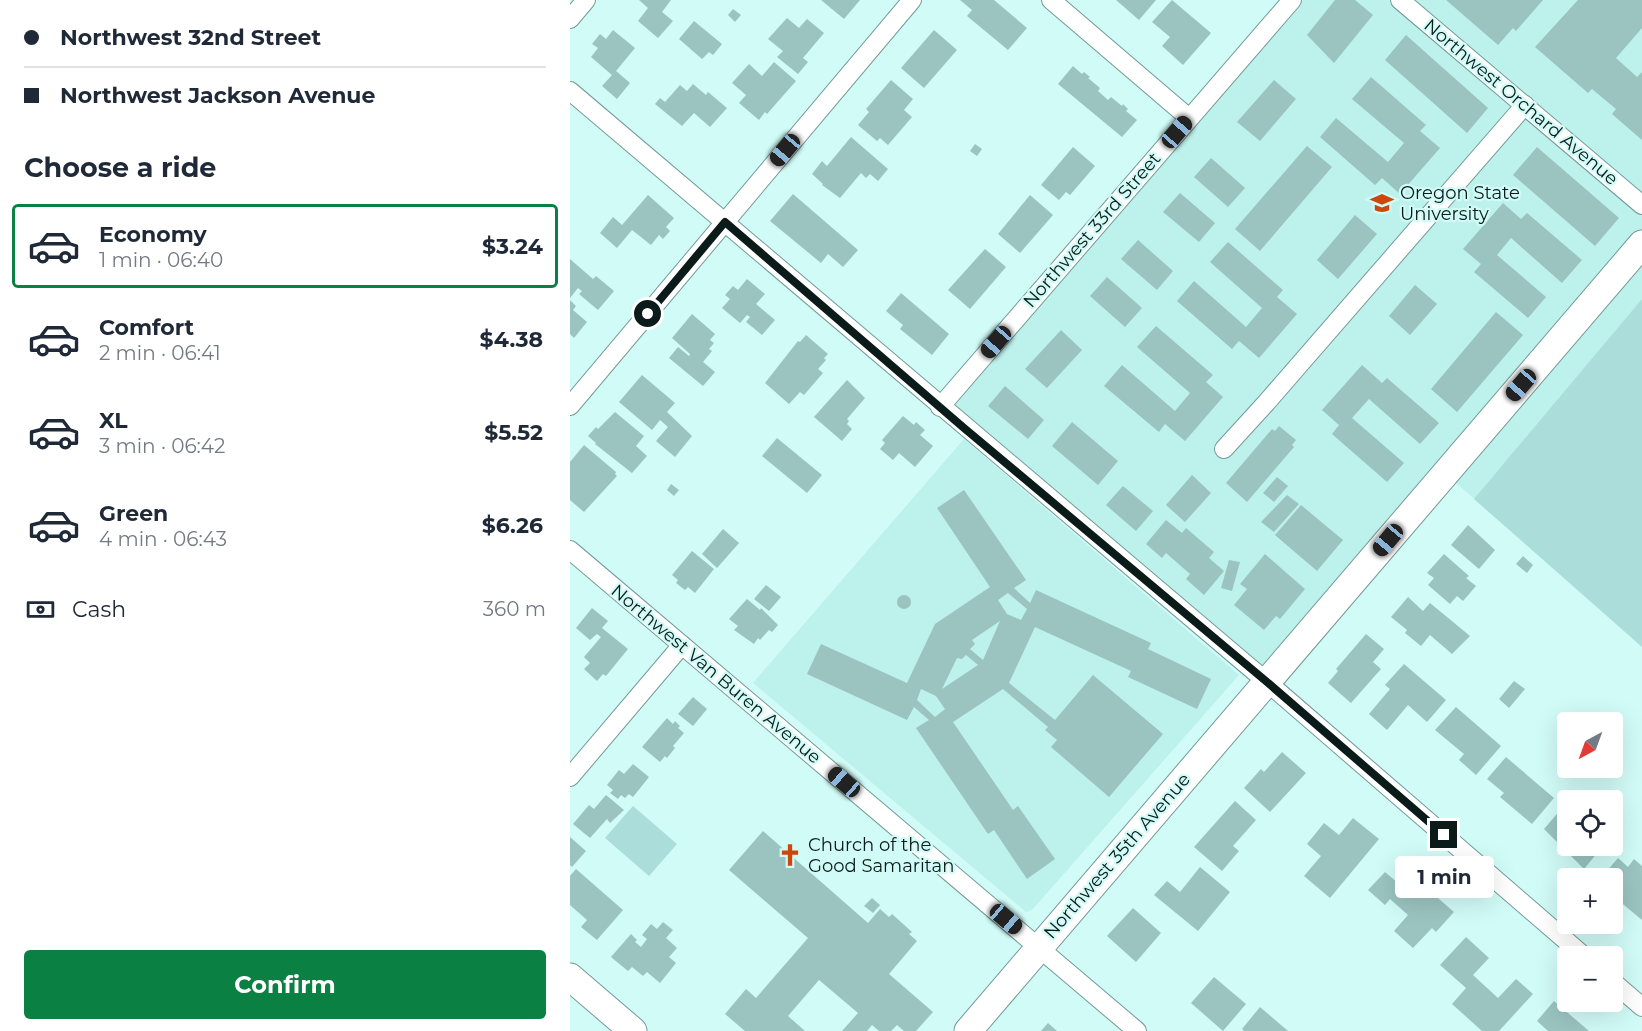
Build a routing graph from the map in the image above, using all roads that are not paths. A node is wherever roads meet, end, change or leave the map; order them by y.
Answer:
1 (586, 0) edge
2 (912, 0) edge
3 (1051, 0) edge
4 (1292, 0) edge
5 (1400, 0) edge
6 (570, 19) edge
7 (570, 91) edge
8 (1525, 105) junction
9 (1189, 118) junction
10 (1642, 204) edge
11 (725, 222) junction
12 (1642, 244) edge
13 (570, 406) edge
14 (940, 407) junction
15 (1224, 449) dead end
16 (570, 550) edge
17 (682, 645) junction
18 (1267, 682) junction
19 (570, 777) edge
20 (1572, 946) edge
21 (1040, 947) junction
22 (570, 977) edge
23 (1623, 991) edge
24 (1642, 1007) edge
25 (633, 1031) edge
26 (968, 1031) edge
27 (1137, 1031) edge

1 - 6 street
2 - 11 street
3 - 9 street
4 - 9 street, Northwest 33rd Street
5 - 8 street, Northwest Orchard Avenue
7 - 11 street
8 - 10 street, Northwest Orchard Avenue
8 - 15 street
9 - 14 street, Northwest 33rd Street
11 - 13 street
11 - 14 street
12 - 18 main road, Northwest 35th Avenue
14 - 18 street
16 - 17 street, Northwest Van Buren Avenue
17 - 19 street
17 - 21 street, Northwest Van Buren Avenue
18 - 20 street
18 - 21 main road, Northwest 35th Avenue
21 - 26 main road, Northwest 35th Avenue
21 - 27 street, Northwest Van Buren Avenue
22 - 25 main road
23 - 24 street

